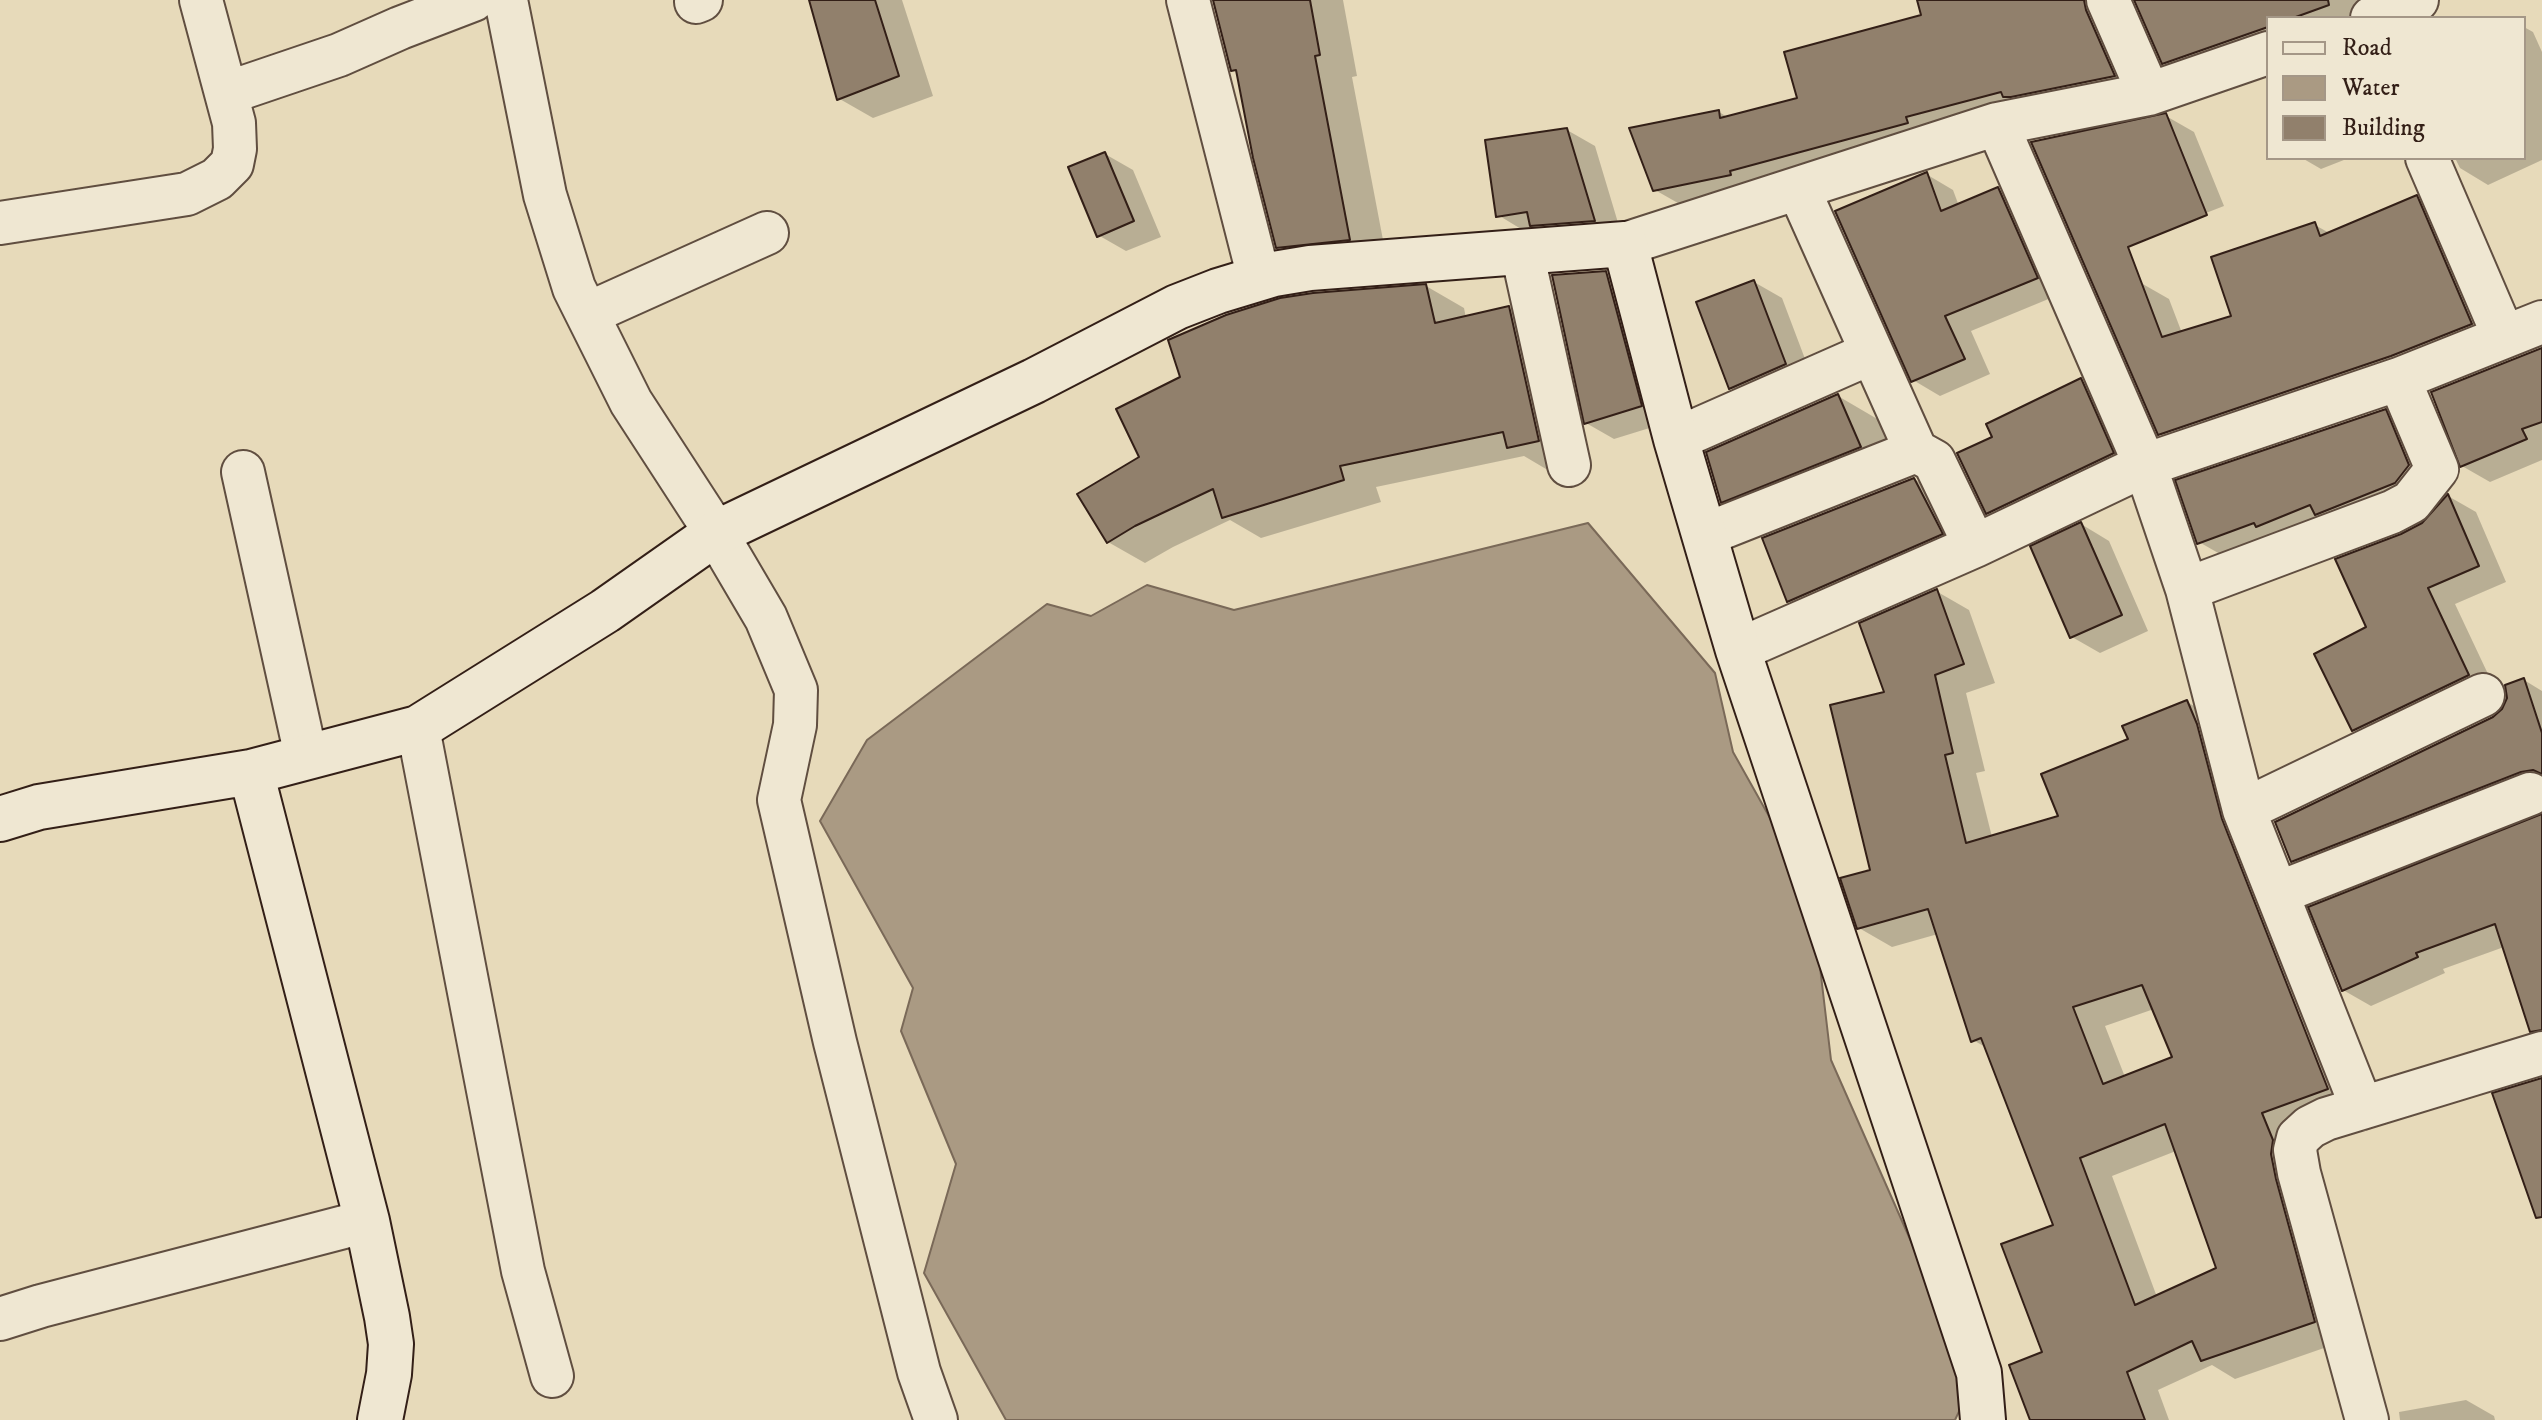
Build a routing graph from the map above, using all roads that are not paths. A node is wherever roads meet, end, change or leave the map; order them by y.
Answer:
1 (201, 0) edge
2 (473, 0) edge
3 (506, 0) edge
4 (1188, 0) edge
5 (2108, 0) edge
6 (2417, 0) edge
7 (2377, 16) edge
8 (2266, 54) edge
9 (227, 93) junction
10 (2149, 94) junction
11 (1997, 124) junction
12 (2428, 160) edge
13 (1799, 190) junction
14 (0, 223) edge
15 (767, 233) dead end
16 (1625, 244) junction
17 (1522, 252) junction
18 (1259, 278) junction
19 (587, 314) junction
20 (2523, 330) edge
21 (1871, 353) junction
22 (2399, 379) junction
23 (1676, 439) junction
24 (1916, 451) junction
25 (1569, 465) dead end
26 (2145, 465) junction
27 (243, 472) dead end
28 (716, 533) junction
29 (1704, 535) junction
30 (1975, 546) junction
31 (2187, 589) junction
32 (1738, 650) junction
33 (2483, 695) dead end
34 (418, 728) junction
35 (306, 756) junction
36 (251, 772) junction
37 (2530, 794) dead end
38 (2244, 810) junction
39 (0, 819) edge
40 (2278, 893) junction
41 (2542, 1053) edge
42 (2362, 1108) junction
43 (367, 1221) junction
44 (0, 1319) edge
45 (552, 1376) dead end
46 (380, 1420) edge
47 (936, 1420) edge
48 (1983, 1420) edge
49 (2367, 1420) edge

1 - 9 street
2 - 9 street
3 - 19 street
4 - 18 street
5 - 10 street
6 - 7 street
8 - 10 street
9 - 14 street
10 - 11 street
11 - 13 street
11 - 26 street
12 - 20 street
13 - 16 street
13 - 21 street
15 - 19 street
16 - 17 street
16 - 23 street
17 - 18 street
17 - 25 street
18 - 28 street
19 - 28 street
20 - 22 street
21 - 23 street
21 - 24 street
22 - 26 street
22 - 31 street
23 - 29 street
24 - 29 street
24 - 30 street
26 - 30 street
26 - 31 street
27 - 35 street
28 - 34 street
28 - 47 street
29 - 32 street
30 - 32 street
31 - 38 street
32 - 48 street
33 - 38 street
34 - 35 street
34 - 45 street
35 - 36 street
36 - 39 street
36 - 43 street
37 - 40 street
38 - 40 street
40 - 42 street
41 - 42 street
42 - 49 street
43 - 44 street
43 - 46 street

